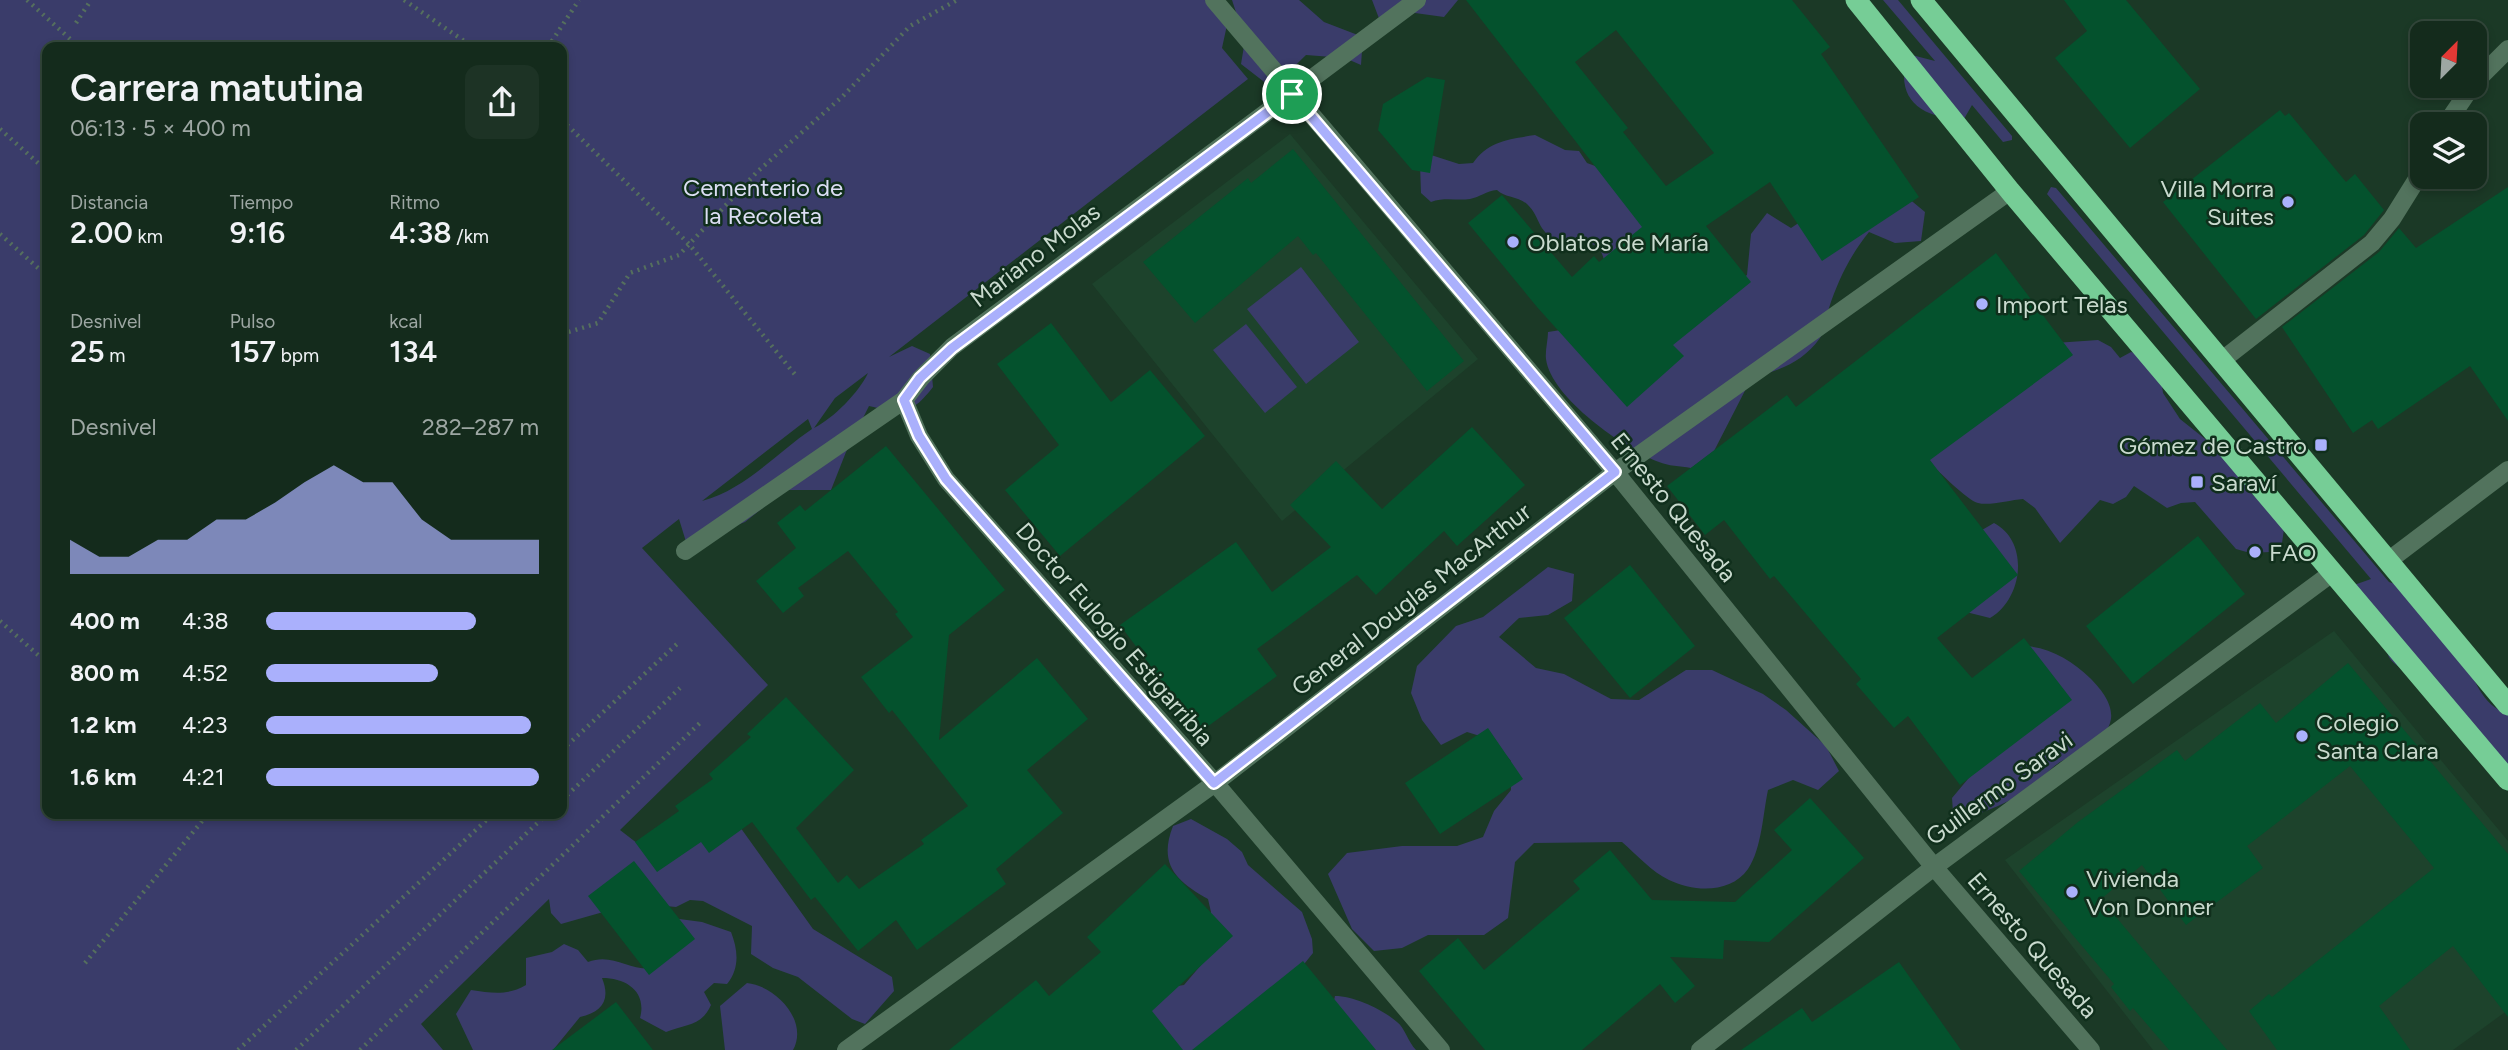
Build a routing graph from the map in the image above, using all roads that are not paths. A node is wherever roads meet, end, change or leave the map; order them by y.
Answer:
1 (1214, 0) edge
2 (1417, 0) edge
3 (1856, 0) edge
4 (1921, 0) edge
5 (2508, 49) edge
6 (2487, 70) edge
7 (1292, 94) junction
8 (2411, 189) edge
9 (2010, 191) junction
10 (2221, 361) junction
11 (904, 400) junction
12 (2508, 470) edge
13 (1615, 472) junction
14 (685, 551) dead end
15 (2388, 561) junction
16 (2332, 573) junction
17 (2508, 705) edge
18 (2508, 780) edge
19 (1214, 783) junction
20 (1934, 867) junction
21 (846, 1050) edge
22 (1441, 1050) edge
23 (1700, 1050) edge
24 (2091, 1050) edge

1 - 7 street, Ernesto Quesada
2 - 7 street, Mariano Molas
3 - 9 highway
4 - 10 highway
5 - 6 street
7 - 11 street, Mariano Molas
7 - 13 street, Ernesto Quesada
8 - 10 street
9 - 13 street, General Douglas MacArthur
9 - 16 highway
10 - 15 highway
11 - 14 street, Mariano Molas
11 - 19 street, Doctor Eulogio Estigarribia
12 - 15 street
13 - 19 street, General Douglas MacArthur
13 - 20 street, Ernesto Quesada
15 - 17 highway
16 - 18 highway
16 - 20 street, Guillermo Saravi
19 - 21 street, General Douglas MacArthur
19 - 22 street, Doctor Eulogio Estigarribia
20 - 23 street, Guillermo Saravi
20 - 24 street, Ernesto Quesada

